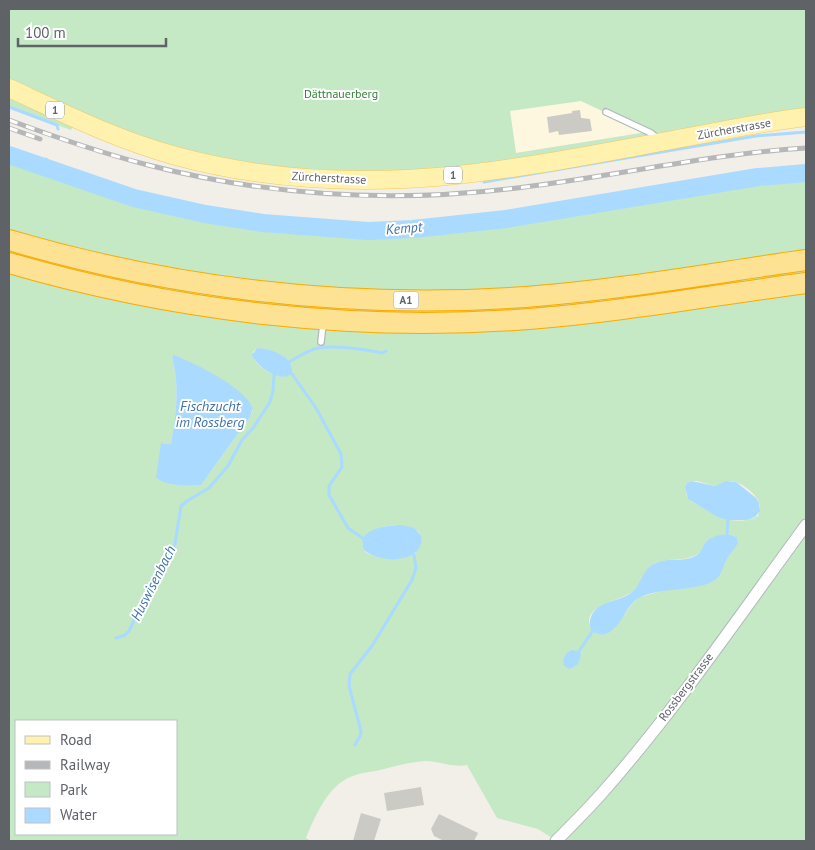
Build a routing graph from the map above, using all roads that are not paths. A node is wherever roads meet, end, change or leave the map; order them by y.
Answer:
1 (9, 88) edge
2 (606, 112) dead end
3 (806, 117) edge
4 (661, 142) junction
5 (9, 240) edge
6 (806, 260) edge
7 (9, 263) edge
8 (806, 283) edge
9 (323, 319) junction
10 (321, 342) dead end
11 (806, 525) edge
12 (556, 841) edge

1 - 4 main road, Zürcherstrasse / 1
2 - 4 lane
3 - 4 main road, Zürcherstrasse / 1
5 - 6 highway, A1
7 - 9 highway, A1
8 - 9 highway, A1
9 - 10 lane
11 - 12 street, Rossbergstrasse

